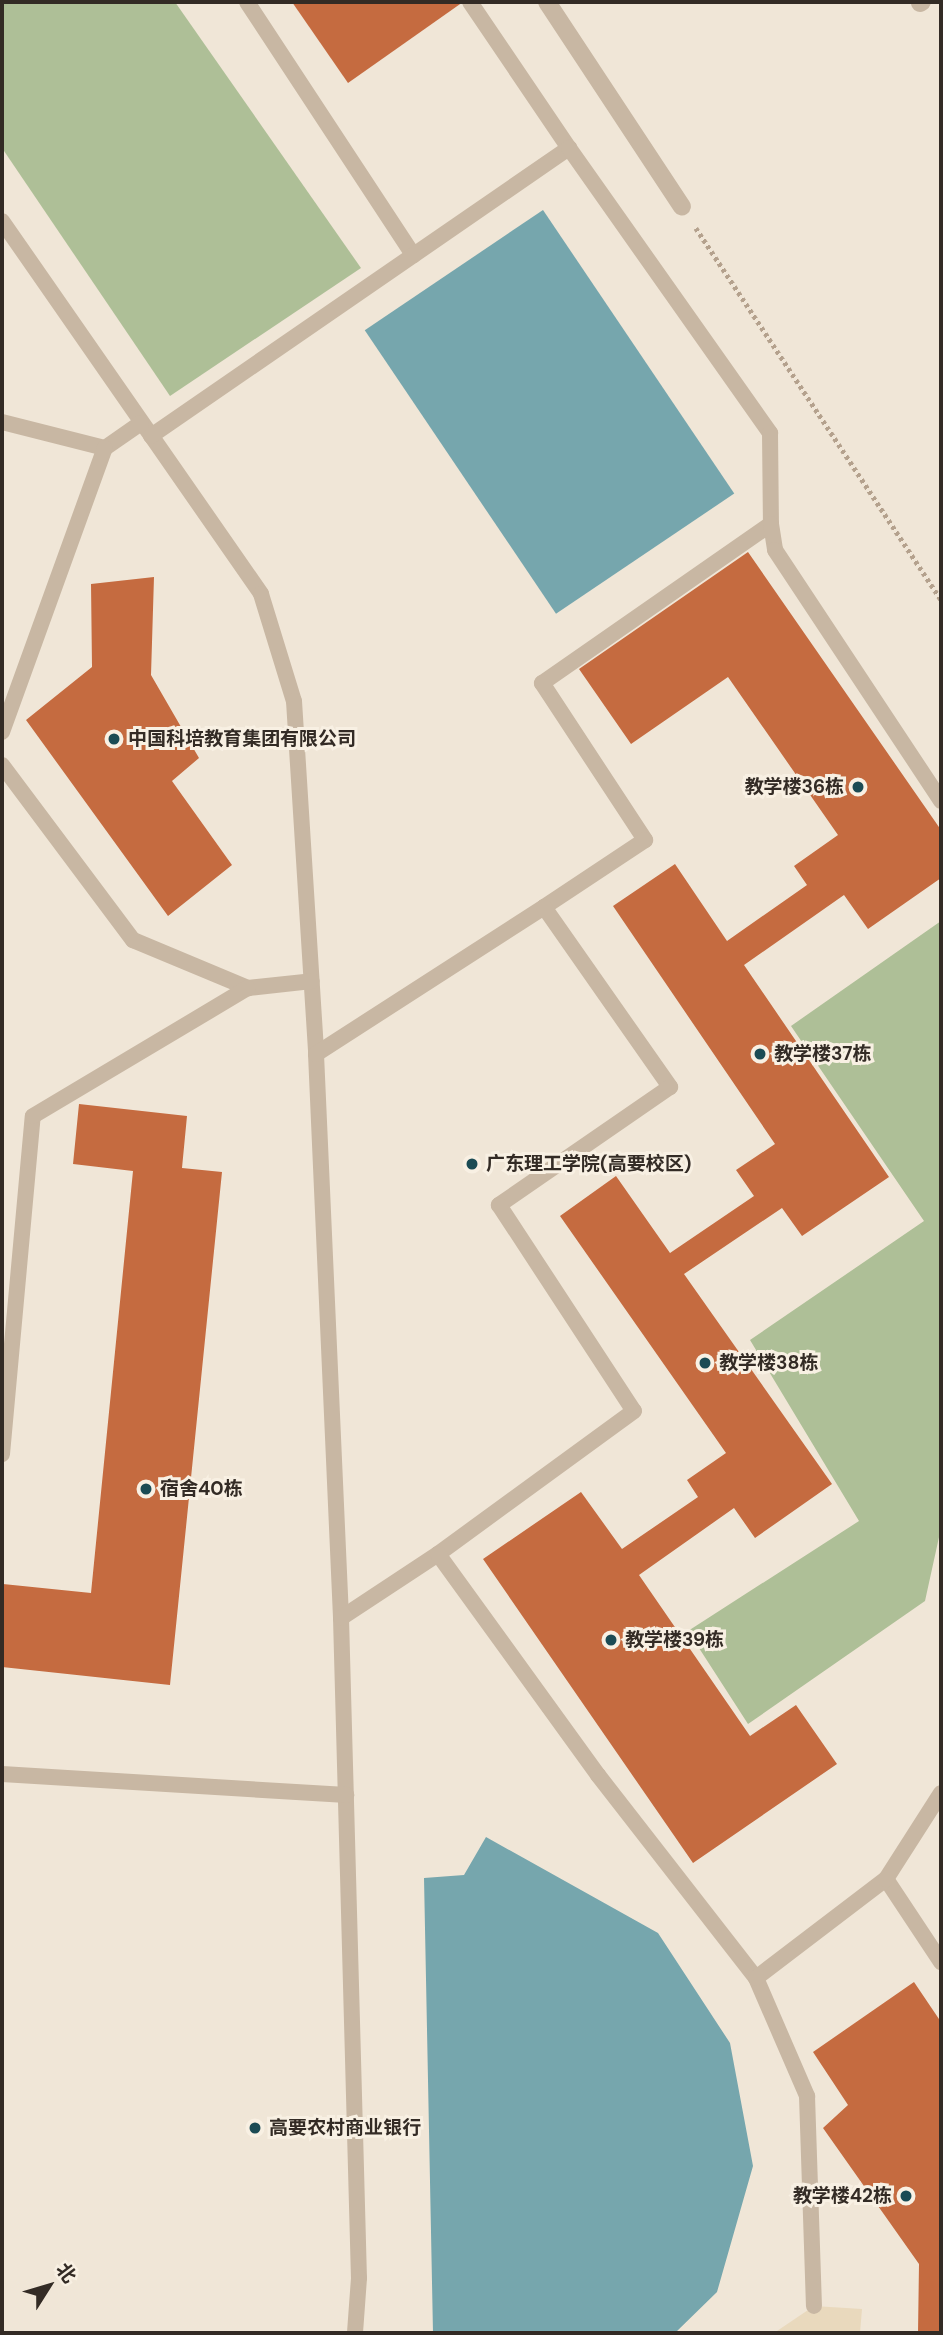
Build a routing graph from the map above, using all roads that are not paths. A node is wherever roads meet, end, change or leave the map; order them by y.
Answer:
1 (247, 2) edge
2 (470, 2) edge
3 (547, 2) edge
4 (569, 148) junction
5 (682, 207) road end
6 (2, 221) edge
7 (414, 255) junction
8 (2, 422) edge
9 (141, 423) junction
10 (151, 436) junction
11 (105, 447) junction
12 (771, 524) junction
13 (2, 732) edge
14 (2, 765) edge
15 (941, 801) edge
16 (544, 906) junction
17 (312, 981) junction
18 (248, 988) junction
19 (316, 1054) junction
20 (2, 1454) edge
21 (438, 1554) junction
22 (341, 1618) junction
23 (2, 1774) edge
24 (941, 1793) edge
25 (346, 1795) junction
26 (886, 1879) junction
27 (941, 1962) edge
28 (756, 1979) junction
29 (814, 2306) dead end
30 (355, 2333) edge

1 - 7 lane
2 - 4 lane
3 - 5 street
4 - 7 lane
4 - 12 lane
6 - 9 lane
7 - 10 lane
8 - 11 lane
9 - 10 lane
9 - 11 lane
10 - 17 lane
11 - 13 lane
12 - 15 lane
12 - 16 lane
14 - 18 lane
16 - 19 lane
16 - 21 lane
17 - 18 lane
17 - 19 lane
18 - 20 lane
19 - 22 lane
21 - 22 lane
21 - 28 lane
22 - 25 lane
23 - 25 lane
24 - 26 lane
25 - 30 lane
26 - 27 lane
26 - 28 lane
28 - 29 lane

